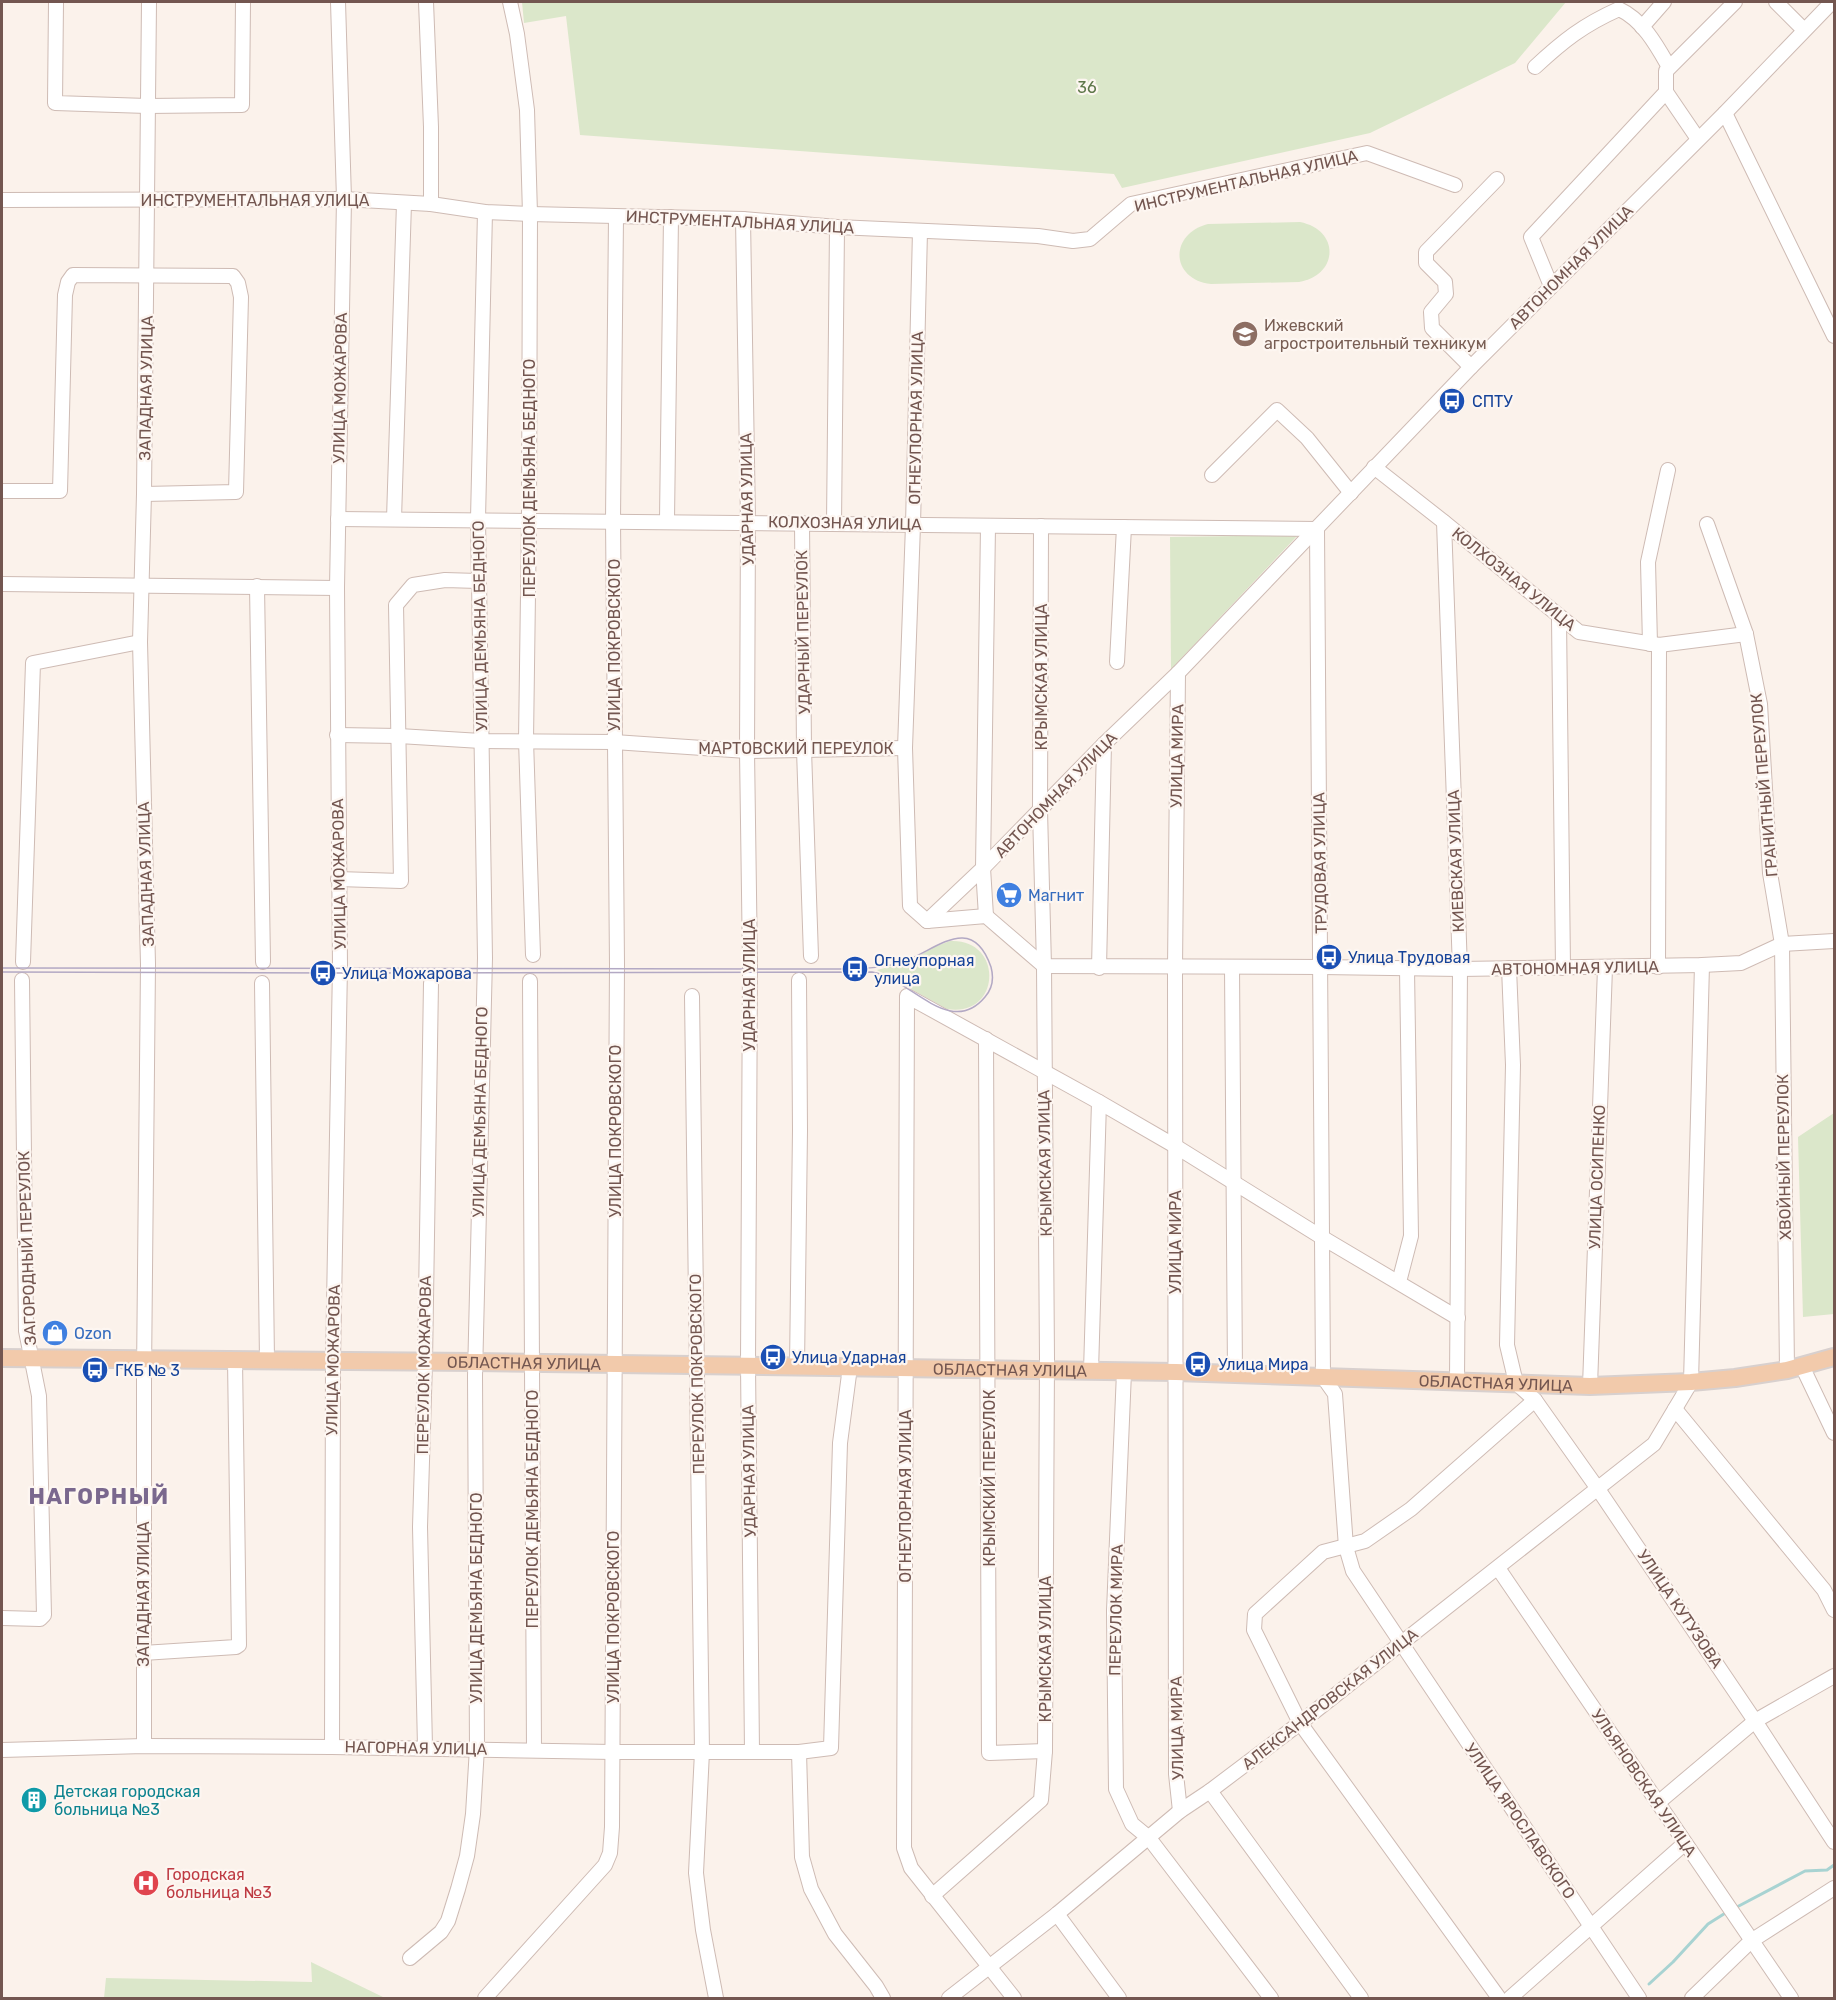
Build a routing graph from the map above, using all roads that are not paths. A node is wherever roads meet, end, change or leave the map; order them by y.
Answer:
1 (56, 2) edge
2 (149, 2) edge
3 (243, 2) edge
4 (338, 2) edge
5 (426, 2) edge
6 (510, 2) edge
7 (1664, 2) edge
8 (1735, 2) edge
9 (1776, 2) edge
10 (1832, 2) edge
11 (1642, 27) junction
12 (1804, 30) junction
13 (1535, 67) dead end
14 (1669, 68) junction
15 (1666, 92) junction
16 (147, 106) junction
17 (1725, 113) junction
18 (1698, 139) junction
19 (1497, 179) dead end
20 (1455, 184) dead end
21 (344, 199) junction
22 (148, 200) junction
23 (2, 201) edge
24 (404, 203) junction
25 (431, 204) junction
26 (485, 212) junction
27 (530, 214) junction
28 (615, 217) junction
29 (671, 217) junction
30 (743, 219) junction
31 (837, 227) junction
32 (920, 231) junction
33 (147, 274) junction
34 (1551, 286) junction
35 (1834, 336) edge
36 (1472, 367) junction
37 (1374, 467) junction
38 (1668, 470) dead end
39 (1212, 475) dead end
40 (2, 490) edge
41 (1351, 492) junction
42 (144, 494) junction
43 (338, 519) junction
44 (394, 519) junction
45 (478, 519) junction
46 (529, 520) junction
47 (613, 520) junction
48 (667, 520) junction
49 (748, 521) junction
50 (1444, 522) junction
51 (801, 523) junction
52 (834, 524) junction
53 (1707, 524) dead end
54 (913, 525) junction
55 (988, 526) junction
56 (1041, 526) junction
57 (1124, 527) junction
58 (1317, 529) junction
59 (478, 582) junction
60 (2, 584) edge
61 (140, 585) junction
62 (257, 586) junction
63 (337, 588) junction
64 (1559, 618) junction
65 (1746, 634) junction
66 (140, 642) junction
67 (1654, 644) junction
68 (1118, 662) dead end
69 (1178, 673) junction
70 (337, 735) junction
71 (399, 736) junction
72 (526, 740) junction
73 (481, 741) junction
74 (614, 742) junction
75 (1104, 744) junction
76 (905, 748) junction
77 (804, 750) junction
78 (747, 751) junction
79 (1040, 810) junction
80 (983, 868) junction
81 (338, 879) junction
82 (986, 916) junction
83 (927, 921) junction
84 (1834, 941) edge
85 (1782, 944) junction
86 (533, 956) dead end
87 (811, 957) dead end
88 (22, 962) dead end
89 (262, 963) dead end
90 (1702, 965) junction
91 (1044, 966) junction
92 (1232, 967) junction
93 (1321, 967) junction
94 (1658, 967) junction
95 (1099, 968) junction
96 (1175, 968) junction
97 (1509, 968) junction
98 (1563, 968) junction
99 (1605, 968) junction
100 (1407, 969) junction
101 (1460, 969) junction
102 (22, 980) dead end
103 (800, 980) dead end
104 (530, 981) dead end
105 (262, 983) dead end
106 (431, 983) dead end
107 (692, 996) dead end
108 (986, 1039) junction
109 (1044, 1072) junction
110 (1100, 1102) junction
111 (1175, 1146) junction
112 (1234, 1184) junction
113 (1323, 1238) junction
114 (1398, 1282) junction
115 (1458, 1318) junction
116 (1834, 1357) edge
117 (2, 1358) edge
118 (31, 1358) junction
119 (144, 1360) junction
120 (235, 1360) junction
121 (267, 1360) junction
122 (333, 1361) junction
123 (425, 1362) junction
124 (475, 1362) junction
125 (531, 1364) junction
126 (614, 1365) junction
127 (696, 1365) junction
128 (748, 1365) junction
129 (797, 1367) junction
130 (850, 1367) junction
131 (1795, 1368) junction
132 (988, 1369) junction
133 (906, 1370) junction
134 (1047, 1370) junction
135 (1091, 1371) junction
136 (1124, 1372) junction
137 (1176, 1372) junction
138 (1235, 1374) junction
139 (1323, 1377) junction
140 (1457, 1381) junction
141 (1691, 1382) junction
142 (1516, 1383) junction
143 (1590, 1386) junction
144 (1535, 1400) junction
145 (1675, 1409) junction
146 (1834, 1433) edge
147 (1598, 1489) junction
148 (1346, 1547) junction
149 (1498, 1568) junction
150 (1834, 1610) edge
151 (2, 1618) edge
152 (1402, 1643) junction
153 (143, 1653) junction
154 (1834, 1677) edge
155 (1755, 1721) junction
156 (1300, 1723) junction
157 (144, 1746) junction
158 (332, 1747) junction
159 (425, 1747) junction
160 (477, 1748) junction
161 (2, 1750) edge
162 (534, 1750) junction
163 (752, 1751) junction
164 (1045, 1751) junction
165 (613, 1752) junction
166 (702, 1752) junction
167 (799, 1752) junction
168 (1210, 1791) junction
169 (1659, 1802) junction
170 (1180, 1811) junction
171 (1149, 1838) junction
172 (1834, 1842) edge
173 (1684, 1844) junction
174 (1834, 1888) edge
175 (932, 1896) junction
176 (1057, 1914) junction
177 (1591, 1927) junction
178 (1750, 1941) junction
179 (410, 1958) dead end
180 (988, 1967) junction
181 (486, 1998) edge
182 (716, 1998) edge
183 (883, 1998) edge
184 (949, 1998) edge
185 (1014, 1998) edge
186 (1119, 1998) edge
187 (1271, 1998) edge
188 (1361, 1998) edge
189 (1499, 1998) edge
190 (1510, 1998) edge
191 (1639, 1998) edge
192 (1692, 1998) edge
193 (1791, 1998) edge

1 - 16 street
2 - 16 street, ЗАПАДНАЯ УЛИЦА
3 - 16 street
4 - 21 street, УЛИЦА МОЖАРОВА
5 - 25 street
6 - 27 street, ПЕРЕУЛОК ДЕМЬЯНА БЕДНОГО
7 - 11 street
8 - 14 street
9 - 12 street
10 - 12 street, АВТОНОМНАЯ УЛИЦА
11 - 13 street
11 - 14 street
12 - 17 street, АВТОНОМНАЯ УЛИЦА
14 - 15 street
15 - 18 street
15 - 34 street
16 - 22 street, ЗАПАДНАЯ УЛИЦА
17 - 18 street, АВТОНОМНАЯ УЛИЦА
17 - 35 street
18 - 34 street, АВТОНОМНАЯ УЛИЦА
19 - 36 street
20 - 32 street, ИНСТРУМЕНТАЛЬНАЯ УЛИЦА
21 - 22 street, ИНСТРУМЕНТАЛЬНАЯ УЛИЦА
21 - 24 street, ИНСТРУМЕНТАЛЬНАЯ УЛИЦА
21 - 43 street, УЛИЦА МОЖАРОВА
22 - 23 street, ИНСТРУМЕНТАЛЬНАЯ УЛИЦА
22 - 33 street, ЗАПАДНАЯ УЛИЦА
24 - 25 street, ИНСТРУМЕНТАЛЬНАЯ УЛИЦА
24 - 44 street
25 - 26 street, ИНСТРУМЕНТАЛЬНАЯ УЛИЦА
26 - 27 street, ИНСТРУМЕНТАЛЬНАЯ УЛИЦА
26 - 45 street, УЛИЦА ДЕМЬЯНА БЕДНОГО
27 - 28 street, ИНСТРУМЕНТАЛЬНАЯ УЛИЦА
27 - 46 street, ПЕРЕУЛОК ДЕМЬЯНА БЕДНОГО
28 - 29 street, ИНСТРУМЕНТАЛЬНАЯ УЛИЦА
28 - 47 street, УЛИЦА ПОКРОВСКОГО
29 - 30 street, ИНСТРУМЕНТАЛЬНАЯ УЛИЦА
29 - 48 street
30 - 31 street, ИНСТРУМЕНТАЛЬНАЯ УЛИЦА
30 - 49 street, УДАРНАЯ УЛИЦА
31 - 32 street, ИНСТРУМЕНТАЛЬНАЯ УЛИЦА
31 - 52 street
32 - 54 street, ОГНЕУПОРНАЯ УЛИЦА
33 - 40 street
33 - 42 street, ЗАПАДНАЯ УЛИЦА
33 - 42 street
34 - 36 street, АВТОНОМНАЯ УЛИЦА
36 - 37 street, АВТОНОМНАЯ УЛИЦА
37 - 41 street, АВТОНОМНАЯ УЛИЦА
37 - 50 street, КОЛХОЗНАЯ УЛИЦА
38 - 67 street
39 - 41 street
41 - 58 street, АВТОНОМНАЯ УЛИЦА
42 - 61 street, ЗАПАДНАЯ УЛИЦА
43 - 44 street, КОЛХОЗНАЯ УЛИЦА
43 - 63 street, УЛИЦА МОЖАРОВА
44 - 45 street, КОЛХОЗНАЯ УЛИЦА
45 - 46 street, КОЛХОЗНАЯ УЛИЦА
45 - 59 street, УЛИЦА ДЕМЬЯНА БЕДНОГО
46 - 47 street, КОЛХОЗНАЯ УЛИЦА
46 - 72 street, ПЕРЕУЛОК ДЕМЬЯНА БЕДНОГО
47 - 48 street, КОЛХОЗНАЯ УЛИЦА
47 - 74 street, УЛИЦА ПОКРОВСКОГО
48 - 49 street, КОЛХОЗНАЯ УЛИЦА
49 - 51 street, КОЛХОЗНАЯ УЛИЦА
49 - 78 street, УДАРНАЯ УЛИЦА
50 - 64 street, КОЛХОЗНАЯ УЛИЦА
50 - 101 street, КИЕВСКАЯ УЛИЦА
51 - 52 street, КОЛХОЗНАЯ УЛИЦА
51 - 77 street, УДАРНЫЙ ПЕРЕУЛОК
52 - 54 street, КОЛХОЗНАЯ УЛИЦА
53 - 65 street, ГРАНИТНЫЙ ПЕРЕУЛОК
54 - 55 street, КОЛХОЗНАЯ УЛИЦА
54 - 76 street, ОГНЕУПОРНАЯ УЛИЦА
55 - 56 street, КОЛХОЗНАЯ УЛИЦА
55 - 80 street
56 - 57 street, КОЛХОЗНАЯ УЛИЦА
56 - 79 street, КРЫМСКАЯ УЛИЦА
57 - 58 street, КОЛХОЗНАЯ УЛИЦА
57 - 68 street
58 - 69 street, АВТОНОМНАЯ УЛИЦА
58 - 93 street, ТРУДОВАЯ УЛИЦА
59 - 71 street
59 - 73 street, УЛИЦА ДЕМЬЯНА БЕДНОГО
60 - 61 street
61 - 62 street
61 - 66 street, ЗАПАДНАЯ УЛИЦА
62 - 63 street
62 - 89 street
63 - 70 street, УЛИЦА МОЖАРОВА
64 - 67 street, КОЛХОЗНАЯ УЛИЦА
64 - 98 street
65 - 67 street, КОЛХОЗНАЯ УЛИЦА
65 - 85 street, ГРАНИТНЫЙ ПЕРЕУЛОК
66 - 88 street
66 - 119 street, ЗАПАДНАЯ УЛИЦА
67 - 94 street
69 - 75 street, АВТОНОМНАЯ УЛИЦА
69 - 96 street, УЛИЦА МИРА
70 - 71 street, МАРТОВСКИЙ ПЕРЕУЛОК
70 - 81 street, УЛИЦА МОЖАРОВА
71 - 73 street, МАРТОВСКИЙ ПЕРЕУЛОК
71 - 81 street
72 - 73 street, МАРТОВСКИЙ ПЕРЕУЛОК
72 - 74 street, МАРТОВСКИЙ ПЕРЕУЛОК
72 - 86 street, ПЕРЕУЛОК ДЕМЬЯНА БЕДНОГО
73 - 124 street, УЛИЦА ДЕМЬЯНА БЕДНОГО
74 - 78 street, МАРТОВСКИЙ ПЕРЕУЛОК
74 - 126 street, УЛИЦА ПОКРОВСКОГО
75 - 79 street, АВТОНОМНАЯ УЛИЦА
75 - 95 street
76 - 77 street, МАРТОВСКИЙ ПЕРЕУЛОК
76 - 83 street, ОГНЕУПОРНАЯ УЛИЦА
77 - 78 street, МАРТОВСКИЙ ПЕРЕУЛОК
77 - 87 street, УДАРНЫЙ ПЕРЕУЛОК
78 - 128 street, УДАРНАЯ УЛИЦА
79 - 80 street, АВТОНОМНАЯ УЛИЦА
79 - 91 street, КРЫМСКАЯ УЛИЦА
80 - 82 street
80 - 83 street, АВТОНОМНАЯ УЛИЦА
81 - 122 street, УЛИЦА МОЖАРОВА
82 - 83 street
82 - 91 street
84 - 85 street, АВТОНОМНАЯ УЛИЦА
85 - 90 street, АВТОНОМНАЯ УЛИЦА
85 - 131 street, ХВОЙНЫЙ ПЕРЕУЛОК
90 - 94 street, АВТОНОМНАЯ УЛИЦА
90 - 141 street
91 - 95 street, АВТОНОМНАЯ УЛИЦА
91 - 109 street, КРЫМСКАЯ УЛИЦА
92 - 93 street, АВТОНОМНАЯ УЛИЦА
92 - 96 street, АВТОНОМНАЯ УЛИЦА
92 - 112 street
93 - 100 street, АВТОНОМНАЯ УЛИЦА
93 - 113 street, ТРУДОВАЯ УЛИЦА
94 - 99 street, АВТОНОМНАЯ УЛИЦА
95 - 96 street, АВТОНОМНАЯ УЛИЦА
96 - 111 street, УЛИЦА МИРА
97 - 98 street, АВТОНОМНАЯ УЛИЦА
97 - 101 street, АВТОНОМНАЯ УЛИЦА
97 - 142 street
98 - 99 street, АВТОНОМНАЯ УЛИЦА
99 - 143 street, УЛИЦА ОСИПЕНКО
100 - 101 street, АВТОНОМНАЯ УЛИЦА
100 - 114 street
101 - 115 street, КИЕВСКАЯ УЛИЦА
102 - 118 street, ЗАГОРОДНЫЙ ПЕРЕУЛОК
103 - 129 street
104 - 125 street, ПЕРЕУЛОК ДЕМЬЯНА БЕДНОГО
105 - 121 street
106 - 123 street, ПЕРЕУЛОК МОЖАРОВА
107 - 127 street, ПЕРЕУЛОК ПОКРОВСКОГО
108 - 109 street
108 - 132 street, КРЫМСКИЙ ПЕРЕУЛОК
108 - 133 street, ОГНЕУПОРНАЯ УЛИЦА
109 - 110 street
109 - 134 street, КРЫМСКАЯ УЛИЦА
110 - 111 street
110 - 135 street
111 - 112 street
111 - 137 street, УЛИЦА МИРА
112 - 113 street
112 - 138 street
113 - 114 street
113 - 139 street, ТРУДОВАЯ УЛИЦА
114 - 115 street
115 - 140 street, КИЕВСКАЯ УЛИЦА
116 - 131 main road, ОБЛАСТНАЯ УЛИЦА
117 - 118 main road, ОБЛАСТНАЯ УЛИЦА
118 - 119 main road, ОБЛАСТНАЯ УЛИЦА
118 - 151 street, ЗАГОРОДНЫЙ ПЕРЕУЛОК
119 - 120 main road, ОБЛАСТНАЯ УЛИЦА
119 - 153 street, ЗАПАДНАЯ УЛИЦА
120 - 121 main road, ОБЛАСТНАЯ УЛИЦА
120 - 153 street
121 - 122 main road, ОБЛАСТНАЯ УЛИЦА
122 - 123 main road, ОБЛАСТНАЯ УЛИЦА
122 - 158 street, УЛИЦА МОЖАРОВА
123 - 124 main road, ОБЛАСТНАЯ УЛИЦА
123 - 159 street, ПЕРЕУЛОК МОЖАРОВА
124 - 125 main road, ОБЛАСТНАЯ УЛИЦА
124 - 160 street, УЛИЦА ДЕМЬЯНА БЕДНОГО
125 - 126 main road, ОБЛАСТНАЯ УЛИЦА
125 - 162 street, ПЕРЕУЛОК ДЕМЬЯНА БЕДНОГО
126 - 127 main road, ОБЛАСТНАЯ УЛИЦА
126 - 165 street, УЛИЦА ПОКРОВСКОГО
127 - 128 main road, ОБЛАСТНАЯ УЛИЦА
127 - 166 street, ПЕРЕУЛОК ПОКРОВСКОГО
128 - 129 main road, ОБЛАСТНАЯ УЛИЦА
128 - 163 street, УДАРНАЯ УЛИЦА
129 - 130 main road, ОБЛАСТНАЯ УЛИЦА
130 - 133 main road, ОБЛАСТНАЯ УЛИЦА
130 - 167 street, НАГОРНАЯ УЛИЦА
131 - 141 main road, ОБЛАСТНАЯ УЛИЦА
131 - 146 street
132 - 133 main road, ОБЛАСТНАЯ УЛИЦА
132 - 134 main road, ОБЛАСТНАЯ УЛИЦА
132 - 164 street, КРЫМСКИЙ ПЕРЕУЛОК
133 - 175 street, ОГНЕУПОРНАЯ УЛИЦА
134 - 135 main road, ОБЛАСТНАЯ УЛИЦА
134 - 164 street, КРЫМСКАЯ УЛИЦА
135 - 136 main road, ОБЛАСТНАЯ УЛИЦА
136 - 137 main road, ОБЛАСТНАЯ УЛИЦА
136 - 171 street, ПЕРЕУЛОК МИРА
137 - 138 main road, ОБЛАСТНАЯ УЛИЦА
137 - 170 street, УЛИЦА МИРА
138 - 139 main road, ОБЛАСТНАЯ УЛИЦА
139 - 140 main road, ОБЛАСТНАЯ УЛИЦА
139 - 148 street, УЛИЦА ЯРОСЛАВСКОГО
140 - 142 main road, ОБЛАСТНАЯ УЛИЦА
141 - 143 main road, ОБЛАСТНАЯ УЛИЦА
141 - 145 street, АЛЕКСАНДРОВСКАЯ УЛИЦА
142 - 143 main road, ОБЛАСТНАЯ УЛИЦА
142 - 144 street, УЛИЦА КУТУЗОВА
144 - 147 street, УЛИЦА КУТУЗОВА
144 - 148 street
145 - 147 street, АЛЕКСАНДРОВСКАЯ УЛИЦА
145 - 150 street
147 - 149 street, АЛЕКСАНДРОВСКАЯ УЛИЦА
147 - 155 street, УЛИЦА КУТУЗОВА
148 - 152 street, УЛИЦА ЯРОСЛАВСКОГО
148 - 156 street
149 - 152 street, АЛЕКСАНДРОВСКАЯ УЛИЦА
149 - 169 street, УЛЬЯНОВСКАЯ УЛИЦА
152 - 156 street, АЛЕКСАНДРОВСКАЯ УЛИЦА
152 - 177 street, УЛИЦА ЯРОСЛАВСКОГО
153 - 157 street, ЗАПАДНАЯ УЛИЦА
154 - 155 street
155 - 169 street
155 - 172 street, УЛИЦА КУТУЗОВА
156 - 168 street, АЛЕКСАНДРОВСКАЯ УЛИЦА
156 - 189 street
157 - 158 street, НАГОРНАЯ УЛИЦА
157 - 161 street, НАГОРНАЯ УЛИЦА
158 - 159 street, НАГОРНАЯ УЛИЦА
159 - 160 street, НАГОРНАЯ УЛИЦА
160 - 162 street, НАГОРНАЯ УЛИЦА
160 - 179 street, УЛИЦА ДЕМЬЯНА БЕДНОГО
162 - 165 street, НАГОРНАЯ УЛИЦА
163 - 166 street, НАГОРНАЯ УЛИЦА
163 - 167 street, НАГОРНАЯ УЛИЦА
164 - 175 street, КРЫМСКАЯ УЛИЦА
165 - 166 street, НАГОРНАЯ УЛИЦА
165 - 181 street, УЛИЦА ПОКРОВСКОГО
166 - 182 street, ПЕРЕУЛОК ПОКРОВСКОГО
167 - 183 street
168 - 170 street, АЛЕКСАНДРОВСКАЯ УЛИЦА
168 - 188 street
169 - 173 street, УЛЬЯНОВСКАЯ УЛИЦА
170 - 171 street, АЛЕКСАНДРОВСКАЯ УЛИЦА
171 - 176 street, АЛЕКСАНДРОВСКАЯ УЛИЦА
171 - 187 street, ПЕРЕУЛОК МИРА
173 - 177 street
173 - 178 street, УЛЬЯНОВСКАЯ УЛИЦА
174 - 178 street
175 - 180 street, ОГНЕУПОРНАЯ УЛИЦА
176 - 180 street, АЛЕКСАНДРОВСКАЯ УЛИЦА
176 - 186 street
177 - 190 street
177 - 191 street, УЛИЦА ЯРОСЛАВСКОГО
178 - 192 street
178 - 193 street, УЛЬЯНОВСКАЯ УЛИЦА
180 - 184 street, АЛЕКСАНДРОВСКАЯ УЛИЦА
180 - 185 street, ОГНЕУПОРНАЯ УЛИЦА

